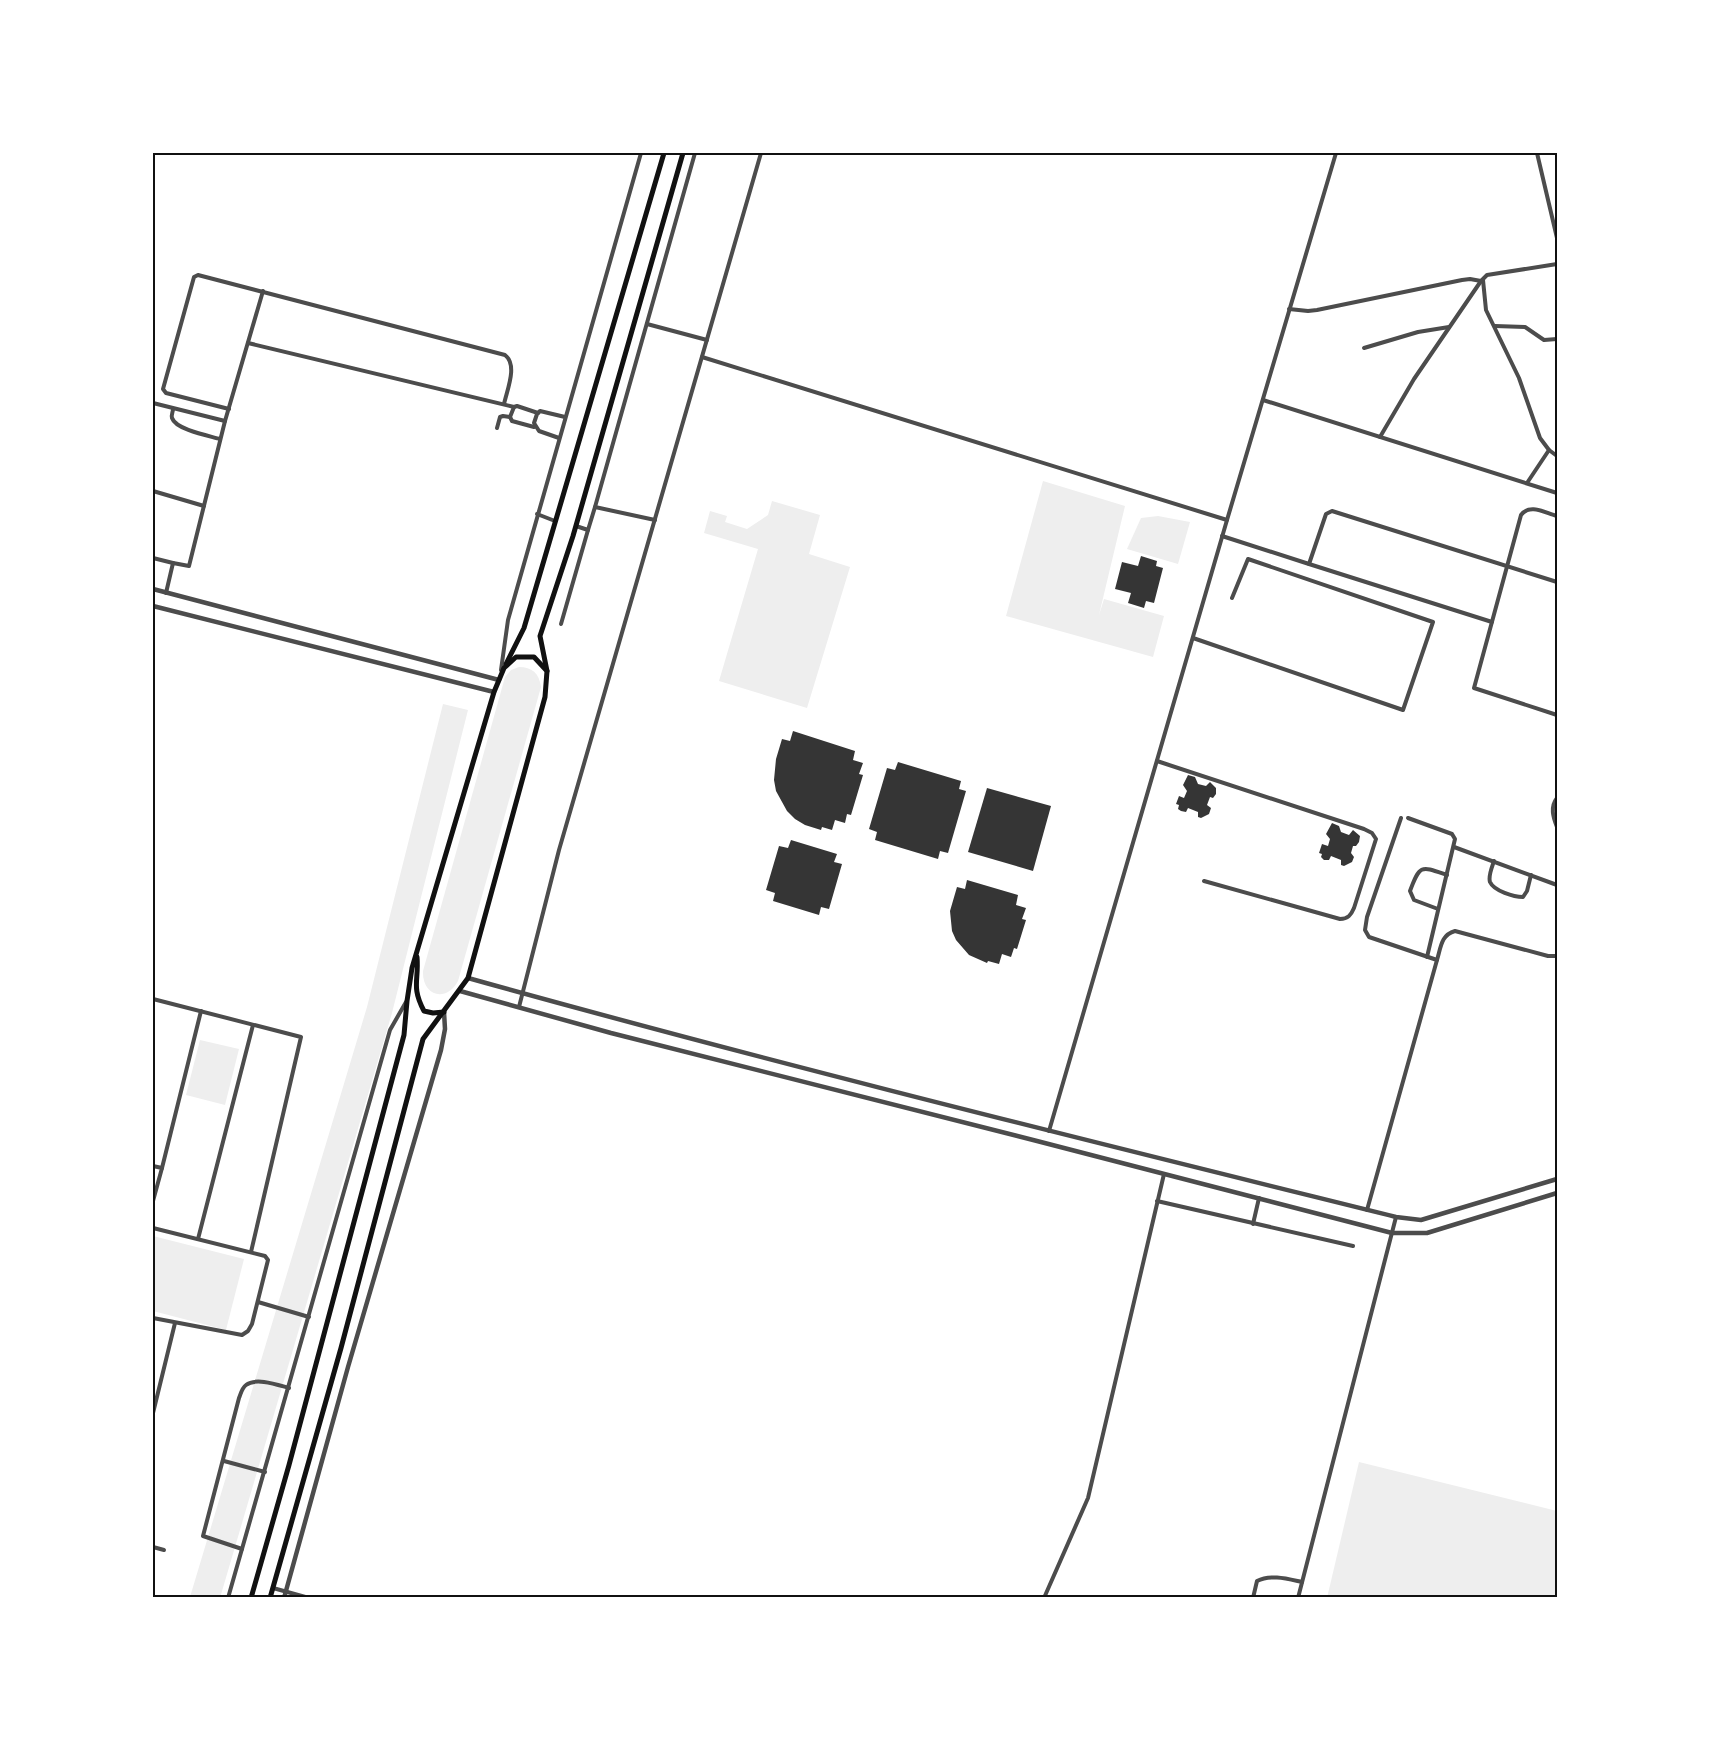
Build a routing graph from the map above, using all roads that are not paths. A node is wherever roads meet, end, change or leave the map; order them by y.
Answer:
1 (641, 153) edge
2 (664, 153) edge
3 (683, 153) edge
4 (695, 153) edge
5 (761, 153) edge
6 (1336, 153) edge
7 (1537, 153) edge
8 (1557, 238) edge
9 (1557, 264) edge
10 (1482, 280) junction
11 (263, 291) junction
12 (1289, 309) junction
13 (647, 324) junction
14 (1495, 326) junction
15 (1450, 327) junction
16 (1557, 339) edge
17 (707, 340) junction
18 (248, 343) junction
19 (1364, 348) dead end
20 (702, 357) junction
21 (1263, 400) junction
22 (153, 403) edge
23 (504, 404) junction
24 (514, 407) junction
25 (173, 409) junction
26 (229, 409) junction
27 (538, 413) junction
28 (510, 417) junction
29 (565, 417) junction
30 (225, 421) junction
31 (535, 427) junction
32 (497, 428) dead end
33 (1380, 437) junction
34 (559, 438) junction
35 (220, 439) junction
36 (1548, 450) junction
37 (1557, 456) edge
38 (1527, 483) junction
39 (153, 491) edge
40 (1557, 493) edge
41 (204, 506) junction
42 (595, 507) junction
43 (537, 514) junction
44 (1557, 516) edge
45 (1227, 519) junction
46 (655, 520) junction
47 (556, 521) junction
48 (576, 526) junction
49 (588, 530) junction
50 (1222, 536) junction
51 (153, 558) edge
52 (173, 563) junction
53 (1310, 564) junction
54 (1508, 565) junction
55 (1557, 582) edge
56 (153, 589) edge
57 (166, 592) junction
58 (1232, 598) dead end
59 (153, 606) edge
60 (1492, 622) junction
61 (561, 624) dead end
62 (1193, 638) junction
63 (504, 668) junction
64 (547, 671) junction
65 (499, 677) junction
66 (494, 692) junction
67 (1557, 715) edge
68 (1157, 761) junction
69 (1557, 798) edge
70 (1401, 818) dead end
71 (1408, 819) dead end
72 (1557, 827) edge
73 (1454, 847) junction
74 (1494, 861) junction
75 (1447, 875) junction
76 (1531, 875) junction
77 (1204, 881) dead end
78 (1557, 885) edge
79 (1438, 909) junction
80 (417, 953) junction
81 (1557, 956) edge
82 (1426, 957) junction
83 (1437, 960) junction
84 (468, 978) junction
85 (460, 991) junction
86 (522, 993) junction
87 (153, 999) edge
88 (406, 1001) junction
89 (518, 1008) junction
90 (201, 1011) junction
91 (444, 1012) junction
92 (253, 1024) junction
93 (1010, 1121) junction
94 (1049, 1131) junction
95 (1006, 1133) junction
96 (153, 1166) edge
97 (162, 1168) junction
98 (1164, 1174) junction
99 (1557, 1179) edge
100 (1557, 1193) edge
101 (1259, 1198) junction
102 (153, 1201) edge
103 (1157, 1201) junction
104 (1367, 1210) junction
105 (1396, 1217) junction
106 (1253, 1224) junction
107 (153, 1228) edge
108 (1392, 1233) junction
109 (198, 1239) junction
110 (1353, 1246) dead end
111 (251, 1252) junction
112 (258, 1302) junction
113 (309, 1317) junction
114 (153, 1318) edge
115 (175, 1323) junction
116 (289, 1388) junction
117 (153, 1413) edge
118 (224, 1461) junction
119 (265, 1472) junction
120 (153, 1547) edge
121 (242, 1549) junction
122 (164, 1550) dead end
123 (1302, 1582) junction
124 (273, 1588) junction
125 (285, 1595) edge
126 (228, 1598) edge
127 (251, 1598) edge
128 (270, 1598) edge
129 (309, 1598) edge
130 (1044, 1598) edge
131 (1253, 1598) edge
132 (1298, 1598) edge

1 - 29 street
2 - 47 main road
3 - 48 main road
4 - 13 street
5 - 17 street
6 - 12 street
7 - 8 street
9 - 10 street
10 - 12 street
10 - 14 street
10 - 15 street
11 - 18 street
11 - 23 street
11 - 26 street
12 - 21 street
13 - 17 street
13 - 42 street
14 - 16 street
14 - 36 street
15 - 19 street
15 - 33 street
17 - 20 street
18 - 23 street
18 - 26 street
20 - 45 street
20 - 46 street
21 - 33 street
21 - 45 street
22 - 25 street
23 - 24 street
24 - 27 street
24 - 28 street
25 - 30 street
25 - 35 street
26 - 30 street
27 - 29 street
27 - 31 street
28 - 31 street
28 - 32 street
29 - 34 street
30 - 35 street
31 - 34 street
33 - 38 street
34 - 43 street
35 - 41 street
36 - 37 street
36 - 38 street
38 - 40 street
39 - 41 street
41 - 52 street
42 - 46 street
42 - 49 street
43 - 47 street
43 - 65 street
44 - 54 street
45 - 50 street
46 - 86 street
47 - 63 main road
48 - 49 street
48 - 64 main road
49 - 61 street
50 - 53 street
50 - 62 street
51 - 52 street
52 - 57 street
53 - 54 street
53 - 60 street
54 - 55 street
54 - 60 street
56 - 57 street
57 - 65 street
58 - 62 street
59 - 66 street
60 - 67 street
62 - 68 street
63 - 64 main road
63 - 65 main road
64 - 84 main road
65 - 66 main road
66 - 80 main road
68 - 77 street
68 - 94 street
69 - 72 street
70 - 82 street
71 - 73 street
73 - 74 street
73 - 75 street
74 - 76 street
74 - 76 street
75 - 79 street
75 - 79 street
76 - 78 street
79 - 82 street
80 - 88 main road
80 - 91 main road
81 - 83 street
82 - 83 street
83 - 104 street
84 - 85 main road
84 - 86 street
85 - 89 street
85 - 91 main road
86 - 89 street
86 - 93 street
87 - 90 street
88 - 113 street
88 - 127 main road
89 - 95 street
90 - 92 street
90 - 97 street
91 - 124 main road
91 - 125 street
92 - 109 street
92 - 111 street
93 - 94 street
93 - 95 street
94 - 104 street
95 - 98 street
96 - 97 street
97 - 102 street
98 - 101 street
98 - 103 street
99 - 105 street
100 - 108 street
101 - 106 street
101 - 108 street
103 - 106 street
103 - 130 street
104 - 105 street
105 - 108 street
106 - 110 street
107 - 109 street
108 - 123 street
109 - 111 street
111 - 112 street
112 - 113 street
112 - 115 street
113 - 116 street
114 - 115 street
115 - 117 street
116 - 118 street
116 - 119 street
118 - 119 street
118 - 121 street
119 - 121 street
120 - 122 street
121 - 126 street
123 - 131 street
123 - 132 street
124 - 125 street
124 - 128 main road
125 - 129 street

